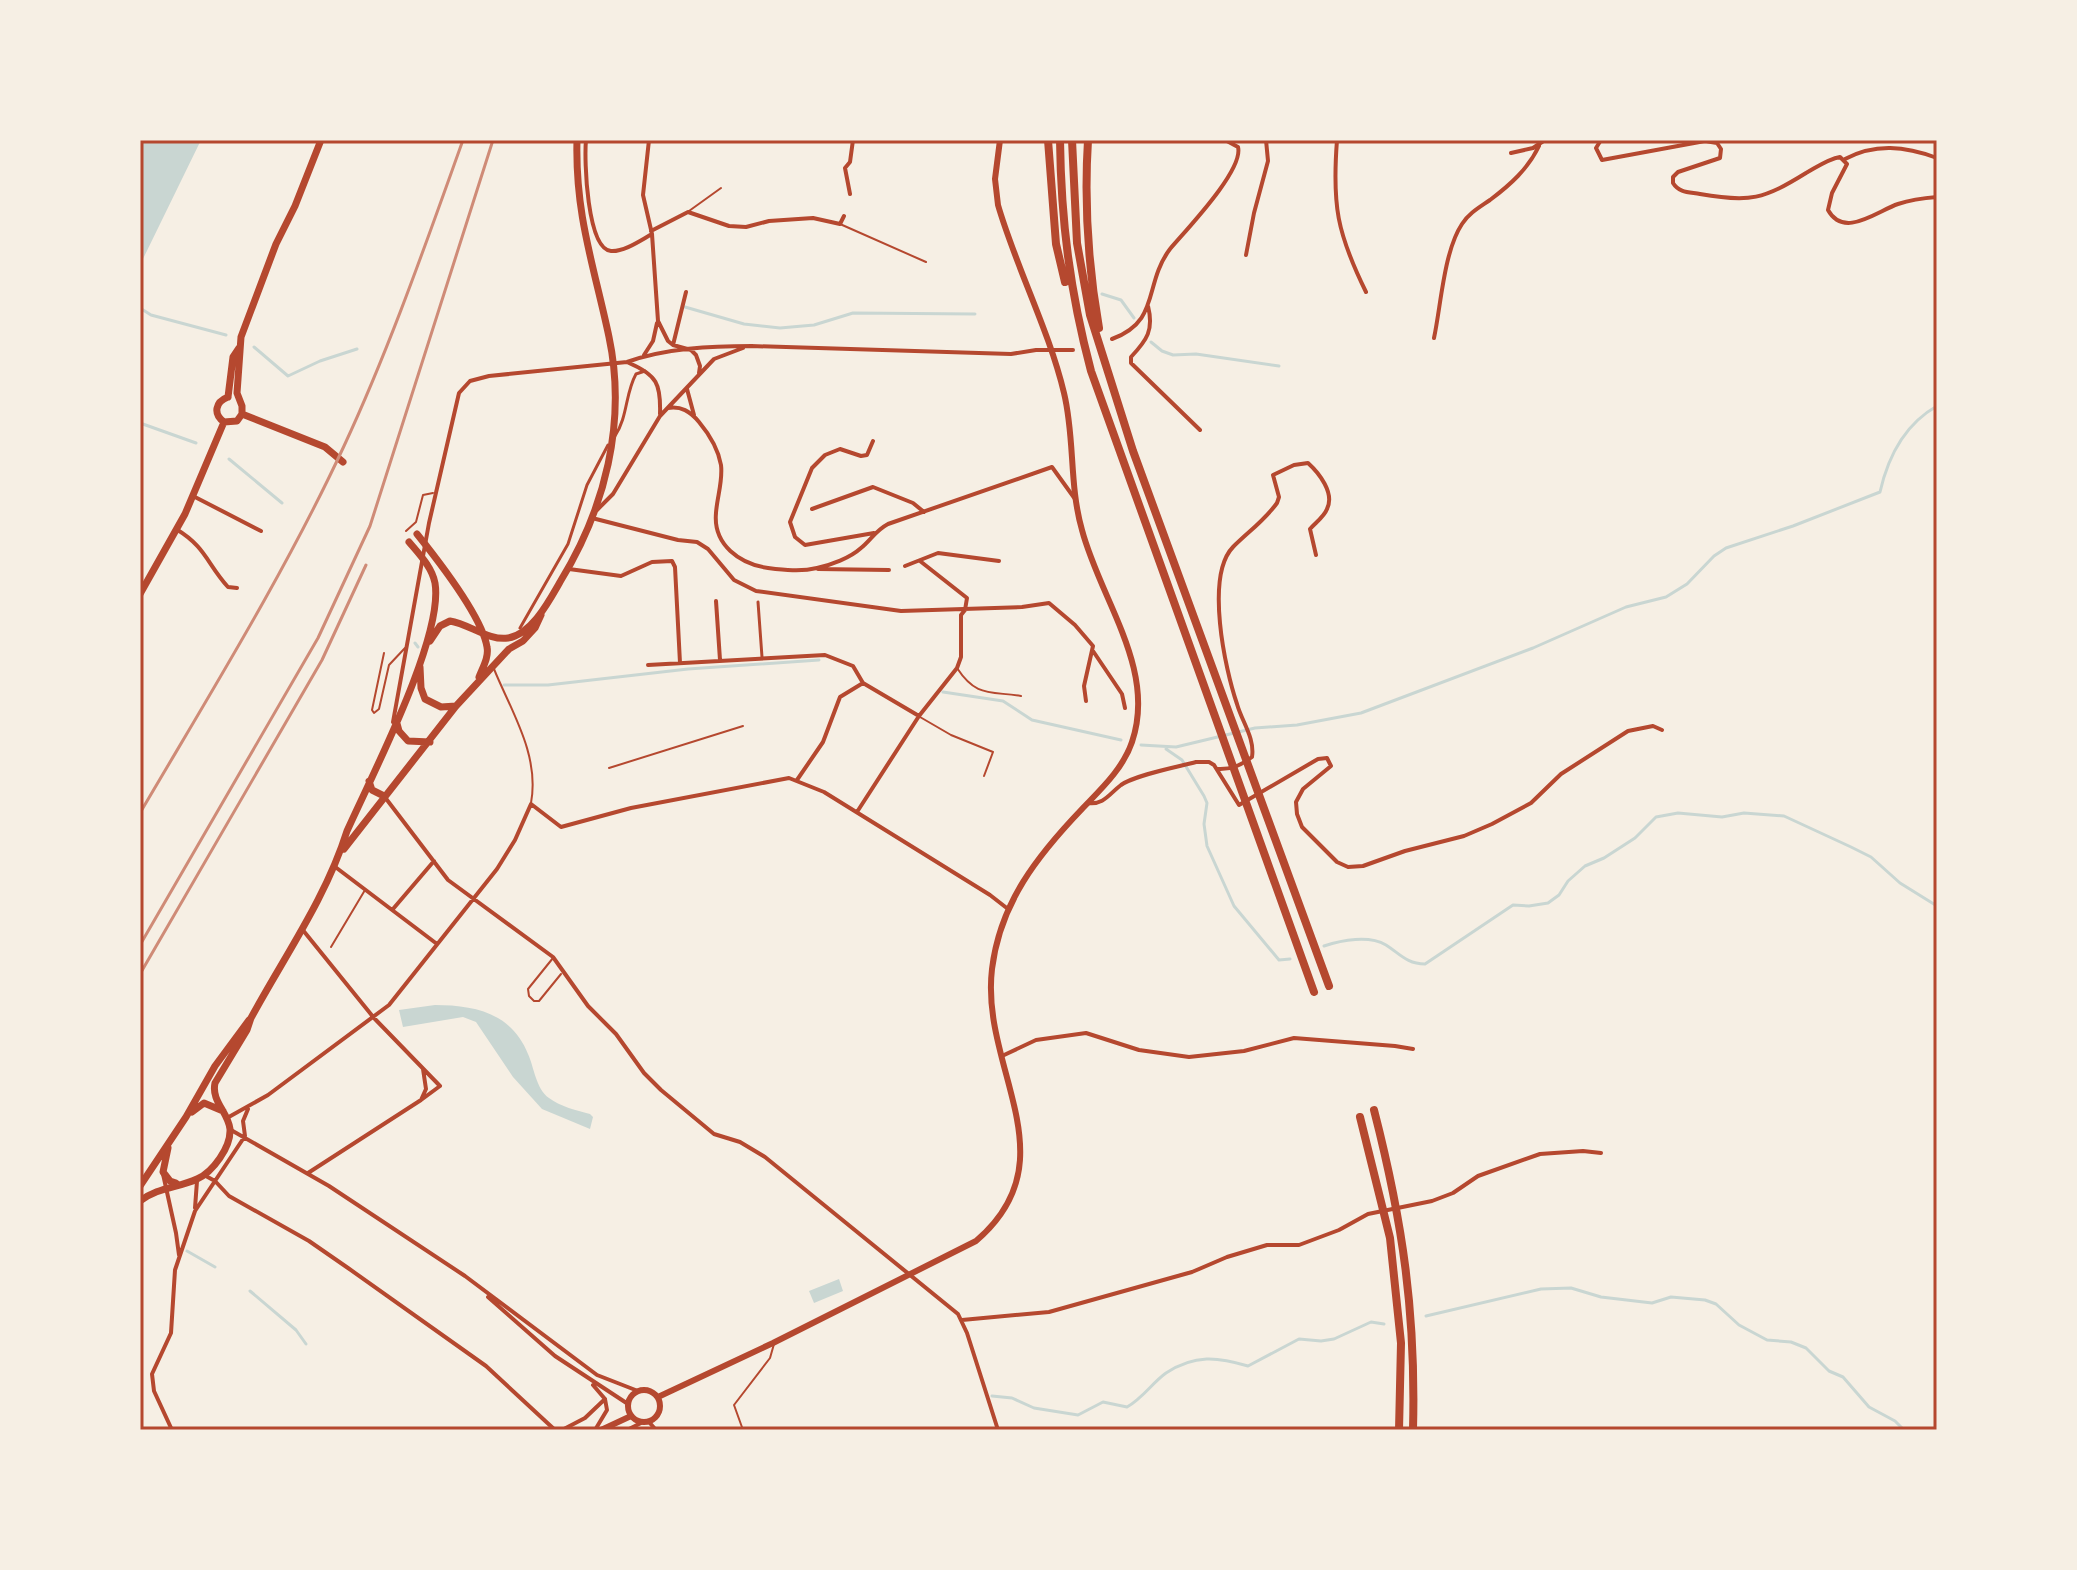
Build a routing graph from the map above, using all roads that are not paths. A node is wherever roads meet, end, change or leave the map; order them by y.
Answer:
1 (321, 140) edge
2 (577, 140) edge
3 (586, 140) edge
4 (649, 140) edge
5 (853, 140) edge
6 (1000, 140) edge
7 (1048, 140) edge
8 (1060, 140) edge
9 (1072, 140) edge
10 (1088, 140) edge
11 (1225, 140) edge
12 (1266, 140) edge
13 (1337, 140) edge
14 (1545, 140) edge
15 (1601, 140) edge
16 (1235, 142) edge
17 (1539, 146) junction
18 (1511, 153) dead end
19 (1937, 158) edge
20 (1845, 159) junction
21 (721, 188) dead end
22 (850, 194) dead end
23 (1937, 197) edge
24 (688, 212) junction
25 (844, 216) dead end
26 (840, 224) junction
27 (652, 232) junction
28 (1246, 255) dead end
29 (926, 262) dead end
30 (686, 292) dead end
31 (1366, 292) dead end
32 (1074, 305) junction
33 (1148, 306) junction
34 (658, 321) junction
35 (1434, 338) dead end
36 (1112, 339) dead end
37 (673, 345) junction
38 (752, 346) junction
39 (239, 348) junction
40 (691, 350) junction
41 (1073, 350) dead end
42 (643, 356) junction
43 (1104, 356) junction
44 (627, 362) junction
45 (645, 371) junction
46 (698, 375) junction
47 (687, 388) junction
48 (228, 397) junction
49 (238, 399) junction
50 (668, 408) junction
51 (242, 414) junction
52 (660, 416) junction
53 (695, 417) junction
54 (224, 422) junction
55 (1200, 430) dead end
56 (873, 441) dead end
57 (343, 462) dead end
58 (438, 490) junction
59 (193, 496) junction
60 (1075, 499) junction
61 (812, 509) dead end
62 (924, 512) junction
63 (593, 516) junction
64 (176, 529) junction
65 (261, 531) dead end
66 (406, 531) dead end
67 (874, 533) junction
68 (417, 534) dead end
69 (409, 542) dead end
70 (1316, 555) dead end
71 (920, 561) junction
72 (999, 561) dead end
73 (905, 566) dead end
74 (568, 569) junction
75 (815, 569) junction
76 (889, 570) dead end
77 (237, 588) dead end
78 (140, 594) edge
79 (716, 601) dead end
80 (758, 602) dead end
81 (545, 606) junction
82 (965, 610) junction
83 (520, 628) dead end
84 (481, 630) junction
85 (426, 646) junction
86 (406, 648) junction
87 (1093, 651) junction
88 (384, 653) dead end
89 (762, 657) junction
90 (720, 660) junction
91 (420, 661) junction
92 (680, 663) junction
93 (493, 665) junction
94 (648, 665) dead end
95 (957, 668) junction
96 (476, 682) junction
97 (863, 683) junction
98 (1021, 696) dead end
99 (1086, 701) dead end
100 (456, 706) junction
101 (1125, 708) dead end
102 (919, 716) junction
103 (394, 717) junction
104 (743, 726) dead end
105 (1662, 730) dead end
106 (430, 742) junction
107 (609, 768) dead end
108 (1217, 769) junction
109 (984, 776) dead end
110 (797, 780) junction
111 (369, 781) junction
112 (384, 796) junction
113 (1088, 803) junction
114 (531, 804) junction
115 (857, 812) junction
116 (340, 854) junction
117 (434, 861) junction
118 (334, 866) junction
119 (366, 889) junction
120 (473, 900) junction
121 (393, 909) junction
122 (1008, 909) junction
123 (302, 929) junction
124 (437, 944) junction
125 (331, 947) dead end
126 (553, 957) junction
127 (564, 970) junction
128 (1329, 986) dead end
129 (1314, 992) dead end
130 (251, 1018) junction
131 (374, 1018) junction
132 (1413, 1049) dead end
133 (1000, 1057) junction
134 (422, 1067) junction
135 (421, 1100) junction
136 (249, 1107) junction
137 (1374, 1110) dead end
138 (226, 1115) junction
139 (186, 1117) junction
140 (1360, 1117) dead end
141 (230, 1129) junction
142 (245, 1136) junction
143 (169, 1141) junction
144 (1601, 1153) dead end
145 (163, 1172) junction
146 (307, 1173) junction
147 (200, 1177) junction
148 (215, 1181) junction
149 (178, 1184) junction
150 (140, 1186) edge
151 (165, 1188) junction
152 (140, 1201) edge
153 (195, 1211) junction
154 (179, 1259) junction
155 (909, 1274) junction
156 (482, 1289) junction
157 (962, 1320) junction
158 (773, 1343) junction
159 (579, 1372) junction
160 (638, 1391) junction
161 (658, 1397) junction
162 (605, 1399) junction
163 (628, 1404) junction
164 (631, 1416) junction
165 (645, 1422) junction
166 (172, 1430) edge
167 (555, 1430) edge
168 (562, 1430) edge
169 (598, 1430) edge
170 (627, 1430) edge
171 (656, 1430) edge
172 (743, 1430) edge
173 (998, 1430) edge
174 (1399, 1430) edge
175 (1413, 1430) edge

1 - 39 main road
2 - 63 main road
3 - 27 street
4 - 27 street
5 - 22 street
6 - 60 street
7 - 32 highway
8 - 32 highway
9 - 43 highway
10 - 43 highway
11 - 16 street
12 - 28 street
13 - 31 street
14 - 17 street
15 - 20 street
16 - 33 street
17 - 18 street
17 - 35 street
19 - 20 street
20 - 23 street
21 - 24 lane
24 - 26 street
24 - 27 street
25 - 26 street
26 - 29 lane
27 - 34 street
30 - 37 street
32 - 129 highway
33 - 36 street
33 - 55 street
34 - 37 street
34 - 42 street
37 - 40 street
38 - 40 street
38 - 41 street
38 - 46 street
39 - 48 main road
39 - 49 main road
40 - 42 street
40 - 46 street
42 - 44 street
43 - 128 highway
44 - 45 street
44 - 58 street
45 - 52 street
45 - 83 street
46 - 47 street
47 - 50 street
47 - 53 street
48 - 49 main road
48 - 54 main road
49 - 51 main road
50 - 52 street
50 - 53 street
51 - 54 main road
51 - 57 main road
52 - 63 street
53 - 75 street
54 - 59 main road
56 - 67 street
58 - 66 lane
58 - 86 street
59 - 64 main road
59 - 65 street
60 - 62 street
60 - 113 street
61 - 62 street
62 - 67 street
63 - 74 main road
63 - 82 street
64 - 77 street
64 - 78 main road
67 - 75 street
68 - 84 main road
69 - 85 main road
70 - 108 street
71 - 72 street
71 - 73 street
71 - 82 street
74 - 81 main road
74 - 92 street
75 - 76 street
79 - 90 street
80 - 89 street
81 - 84 main road
81 - 93 main road
82 - 87 street
82 - 95 street
84 - 85 main road
84 - 96 main road
85 - 91 main road
86 - 88 lane
86 - 103 street
87 - 99 street
87 - 101 street
89 - 90 street
89 - 97 street
90 - 92 street
91 - 100 main road
91 - 103 main road
92 - 94 street
93 - 96 main road
93 - 114 lane
95 - 98 lane
95 - 102 street
96 - 100 main road
97 - 102 street
97 - 110 street
100 - 106 main road
102 - 109 lane
102 - 115 street
103 - 106 main road
103 - 111 main road
104 - 107 lane
105 - 108 street
106 - 112 main road
108 - 113 street
110 - 114 street
110 - 115 street
111 - 112 main road
111 - 116 main road
112 - 116 main road
112 - 117 street
113 - 122 street
114 - 120 street
115 - 122 street
116 - 118 main road
117 - 120 street
117 - 121 street
118 - 119 street
118 - 123 main road
119 - 121 street
119 - 125 lane
120 - 124 street
120 - 126 street
121 - 124 street
122 - 133 street
123 - 130 main road
123 - 131 street
124 - 131 street
126 - 127 street
126 - 127 lane
127 - 155 street
130 - 138 main road
130 - 139 main road
131 - 134 street
131 - 136 street
132 - 133 street
133 - 155 street
134 - 135 street
134 - 135 street
135 - 146 street
136 - 138 street
136 - 142 street
137 - 175 highway
138 - 139 main road
138 - 141 main road
139 - 143 main road
140 - 174 highway
141 - 142 street
141 - 147 main road
142 - 146 street
142 - 148 street
143 - 145 main road
143 - 150 main road
144 - 157 street
145 - 149 main road
145 - 151 street
146 - 156 street
147 - 148 street
147 - 149 main road
147 - 153 street
148 - 153 street
148 - 167 street
149 - 151 main road
151 - 152 main road
151 - 154 street
153 - 154 street
154 - 166 street
155 - 157 street
155 - 158 street
156 - 159 street
156 - 160 street
157 - 173 street
158 - 161 street
158 - 172 lane
159 - 162 street
159 - 163 street
160 - 161 street
160 - 163 street
161 - 165 street
162 - 168 street
162 - 169 street
163 - 164 street
164 - 165 street
164 - 169 street
165 - 170 street
165 - 171 street

